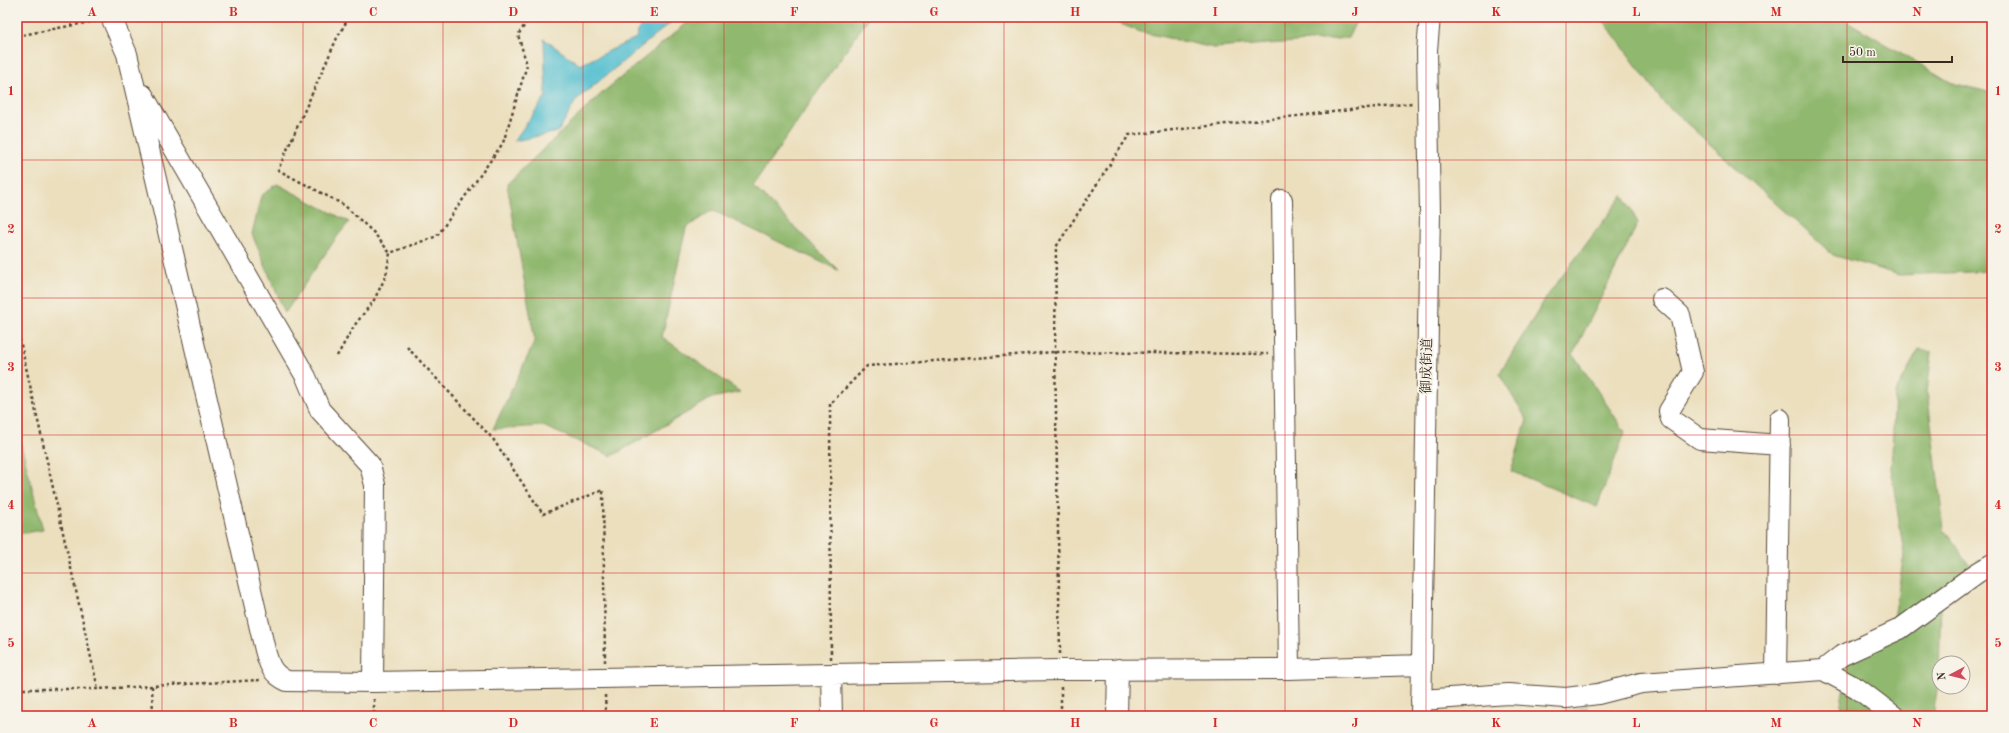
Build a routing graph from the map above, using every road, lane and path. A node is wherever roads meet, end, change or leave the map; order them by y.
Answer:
1 (349, 17) edge
2 (530, 17) edge
3 (1430, 17) edge
4 (111, 18) edge
5 (17, 36) edge
6 (132, 76) junction
7 (1428, 101) junction
8 (1282, 200) dead end
9 (390, 253) junction
10 (1662, 299) dead end
11 (17, 327) edge
12 (407, 347) dead end
13 (1055, 352) junction
14 (1284, 354) junction
15 (337, 356) dead end
16 (1780, 419) dead end
17 (1780, 445) junction
18 (1992, 564) edge
19 (1420, 665) junction
20 (1289, 669) junction
21 (1060, 670) junction
22 (1118, 670) junction
23 (1823, 670) junction
24 (273, 672) junction
25 (1776, 674) junction
26 (832, 675) junction
27 (605, 678) junction
28 (374, 682) junction
29 (152, 686) junction
30 (17, 689) edge
31 (98, 689) junction
32 (1421, 708) edge
33 (153, 716) edge
34 (606, 716) edge
35 (832, 716) edge
36 (1061, 716) edge
37 (1117, 716) edge
38 (1894, 716) edge

1 - 9 path
2 - 9 path
3 - 7 street, 御成街道
4 - 5 path
4 - 6 street
6 - 24 street
6 - 28 street
7 - 13 path
7 - 19 street, 御成街道
8 - 14 street
9 - 15 path
10 - 17 street
11 - 31 path
12 - 27 path
13 - 14 path
13 - 21 path
13 - 26 path
14 - 20 street
16 - 17 street
17 - 25 street
18 - 23 street
19 - 20 street
19 - 32 street, 御成街道
20 - 22 street
21 - 22 street
21 - 26 street
21 - 36 path
22 - 37 street
23 - 25 street
23 - 38 street
24 - 28 street
24 - 29 path
25 - 32 street
26 - 27 street
26 - 35 street
27 - 28 street
27 - 34 path
29 - 31 path
29 - 33 path
30 - 31 path

